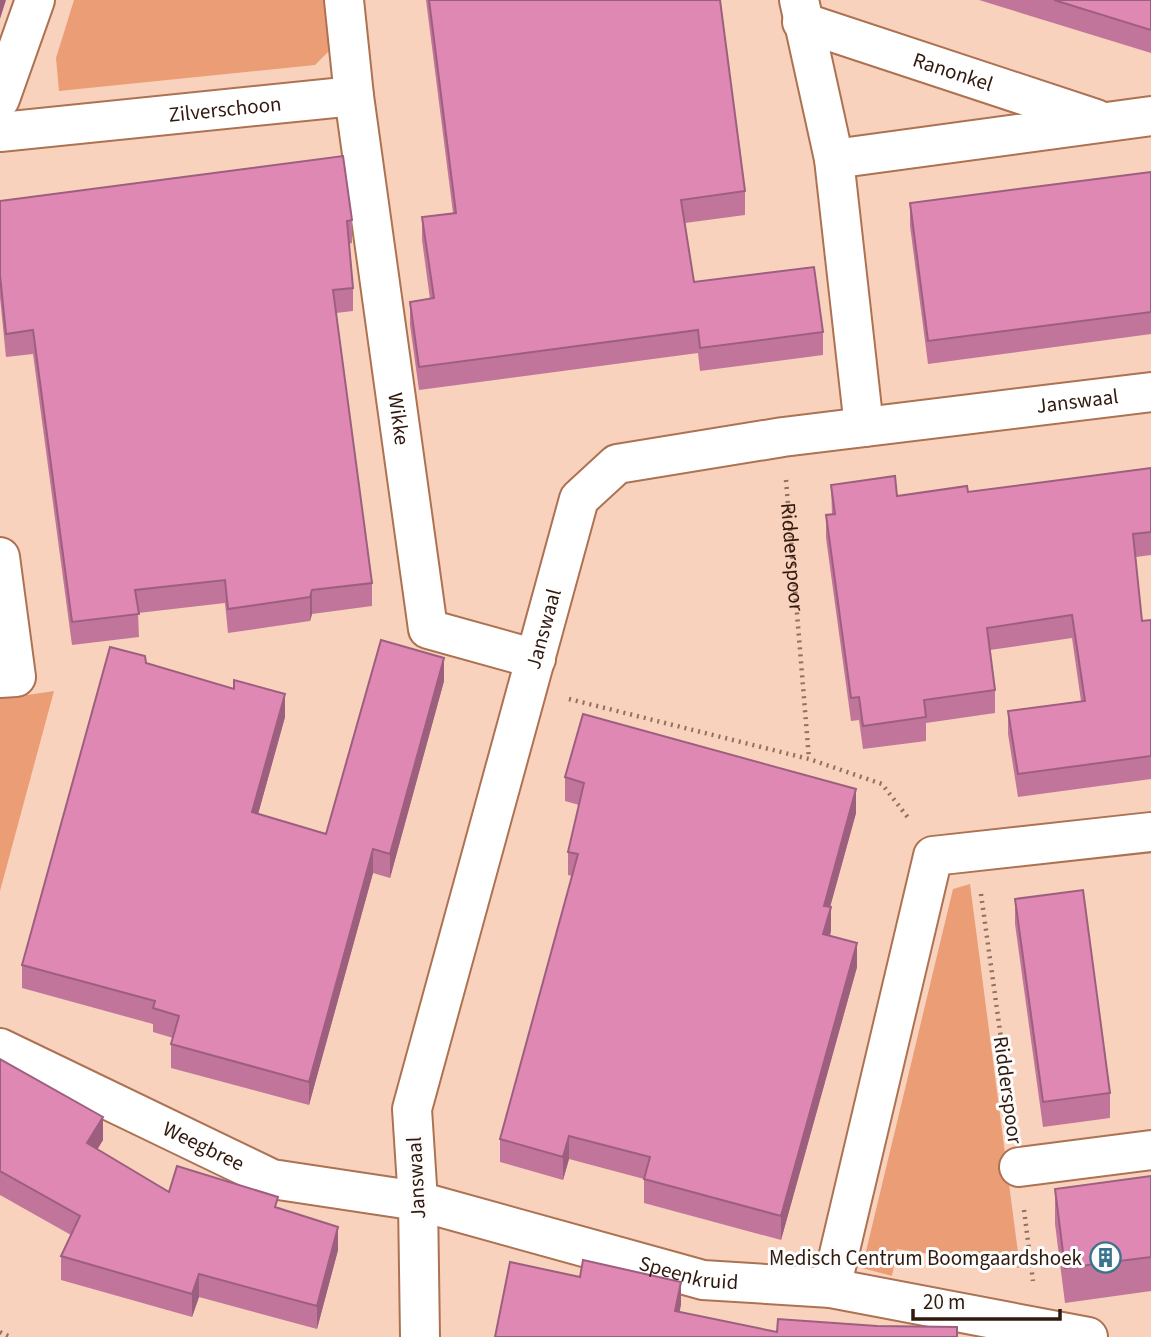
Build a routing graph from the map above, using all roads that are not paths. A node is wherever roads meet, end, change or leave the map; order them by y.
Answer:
1 (35, 0) edge
2 (344, 0) edge
3 (800, 11) edge
4 (354, 96) junction
5 (0, 99) edge
6 (1151, 117) edge
7 (1105, 122) junction
8 (0, 132) edge
9 (834, 159) junction
10 (1151, 392) edge
11 (864, 427) junction
12 (0, 557) edge
13 (531, 674) junction
14 (0, 678) edge
15 (1151, 832) edge
16 (0, 1048) edge
17 (1151, 1150) edge
18 (1019, 1167) road end
19 (418, 1201) junction
20 (831, 1288) junction
21 (420, 1337) edge
22 (1088, 1337) edge

1 - 5 street
2 - 4 street
3 - 7 street, Ranonkel
3 - 9 street, Ranonkel
4 - 8 street, Zilverschoon
4 - 13 street, Wikke
6 - 7 street, Ranonkel
7 - 9 street, Ranonkel
9 - 11 street, Ranonkel
10 - 11 street, Janswaal
11 - 13 street, Janswaal
12 - 14 street
13 - 19 street, Janswaal
15 - 20 street
16 - 19 street, Weegbree
17 - 18 street
19 - 20 street, Speenkruid
19 - 21 street, Janswaal
20 - 22 street, Speenkruid

